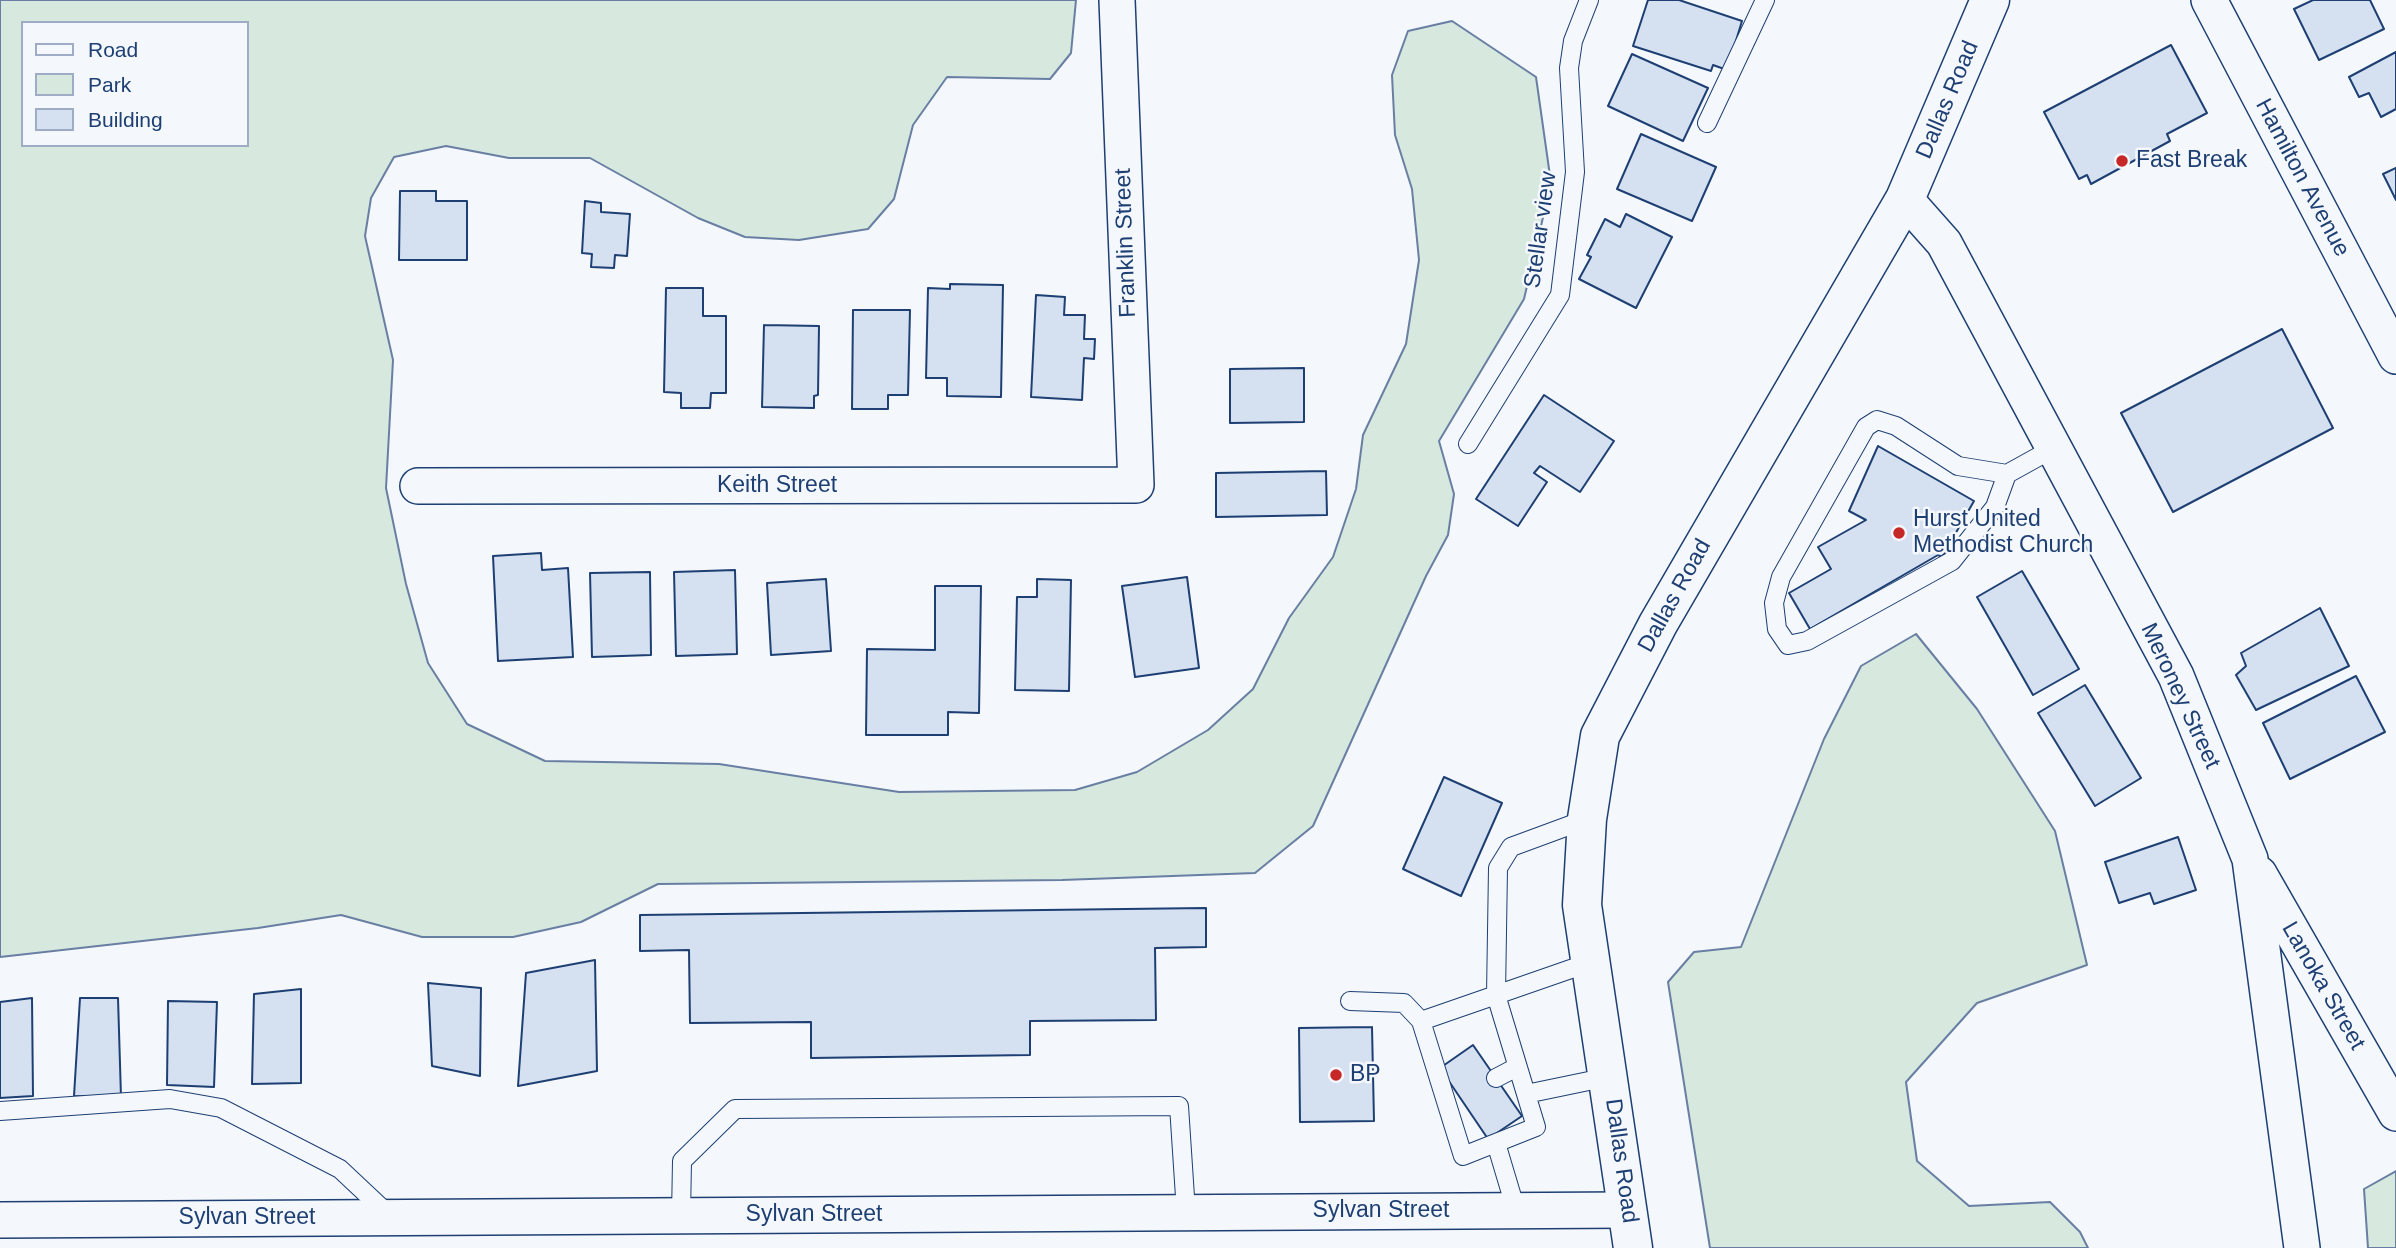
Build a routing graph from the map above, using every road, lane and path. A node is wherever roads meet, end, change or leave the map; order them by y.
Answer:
1 (1117, 0) edge
2 (1589, 0) edge
3 (1765, 0) edge
4 (1990, 0) edge
5 (2209, 0) edge
6 (1706, 123) dead end
7 (1905, 199) junction
8 (2396, 356) edge
9 (1468, 444) dead end
10 (2054, 448) junction
11 (2007, 474) junction
12 (1136, 485) joint
13 (418, 486) dead end
14 (1587, 818) junction
15 (2250, 859) junction
16 (1591, 962) junction
17 (1496, 995) junction
18 (1350, 1001) dead end
19 (1421, 1021) junction
20 (1517, 1067) junction
21 (1608, 1077) junction
22 (1496, 1078) dead end
23 (1526, 1094) junction
24 (0, 1111) edge
25 (2396, 1113) edge
26 (1496, 1143) junction
27 (1516, 1210) junction
28 (1627, 1210) junction
29 (1186, 1212) junction
30 (681, 1216) junction
31 (391, 1217) junction
32 (0, 1220) edge
33 (1633, 1248) edge
34 (2302, 1248) edge

1 - 12 street, Franklin Street
2 - 9 lane, Stellar view
3 - 6 lane
4 - 7 street, Dallas Road
5 - 8 street, Hamilton Avenue
7 - 10 street, Meroney Street
7 - 14 street, Dallas Road
10 - 11 lane
10 - 15 street, Meroney Street
11 - 11 lane
12 - 13 street, Keith Street
14 - 16 street, Dallas Road
14 - 17 lane
15 - 25 street, Lanoka Street
15 - 34 street, Meroney Street
16 - 17 lane
16 - 21 street, Dallas Road
17 - 19 lane
17 - 20 lane
18 - 19 lane
19 - 26 lane
20 - 22 lane
20 - 23 lane
21 - 23 lane
21 - 28 street, Dallas Road
23 - 26 lane
24 - 31 lane
26 - 27 lane
27 - 28 street, Sylvan Street
27 - 29 street, Sylvan Street
28 - 33 street, Dallas Road
29 - 30 street, Sylvan Street
29 - 30 lane
30 - 31 street, Sylvan Street
31 - 32 street, Sylvan Street

